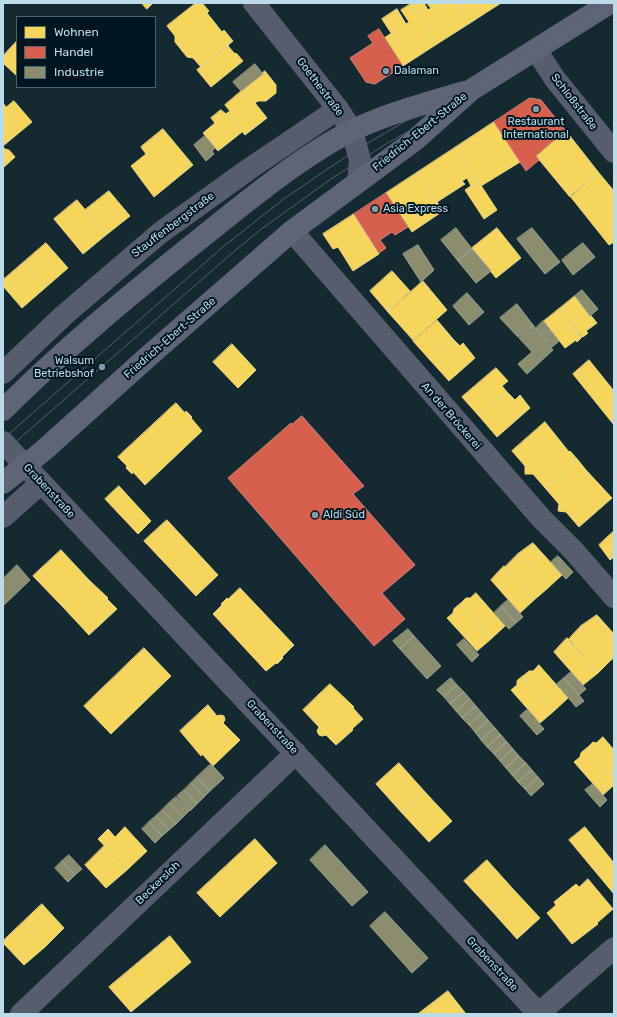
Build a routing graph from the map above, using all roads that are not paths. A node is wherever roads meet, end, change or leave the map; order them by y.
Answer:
1 (254, 3) edge
2 (610, 3) edge
3 (536, 50) junction
4 (471, 90) junction
5 (338, 109) junction
6 (352, 131) junction
7 (614, 152) edge
8 (358, 182) junction
9 (292, 231) junction
10 (3, 373) edge
11 (3, 410) edge
12 (3, 442) edge
13 (25, 466) junction
14 (3, 483) edge
15 (41, 483) junction
16 (3, 517) edge
17 (614, 597) edge
18 (296, 753) junction
19 (614, 948) edge
20 (21, 1014) edge
21 (538, 1014) edge

1 - 5 street, Goethestraße
2 - 3 main road
3 - 4 main road
3 - 7 street, Schloßstraße
4 - 6 main road, Friedrich-Ebert-Straße
4 - 8 main road, Friedrich-Ebert-Straße
5 - 6 street, Goethestraße
5 - 10 street, Stauffenbergstraße
6 - 8 street, Goethestraße
6 - 11 main road, Friedrich-Ebert-Straße
8 - 9 main road, Friedrich-Ebert-Straße
9 - 13 main road, Friedrich-Ebert-Straße
9 - 17 street, An der Bröckerei
12 - 13 street, Grabenstraße
13 - 14 main road, Friedrich-Ebert-Straße
13 - 15 street, Grabenstraße
15 - 16 street
15 - 18 street, Grabenstraße
18 - 20 street, Beckersloh
18 - 21 street, Grabenstraße
19 - 21 street

